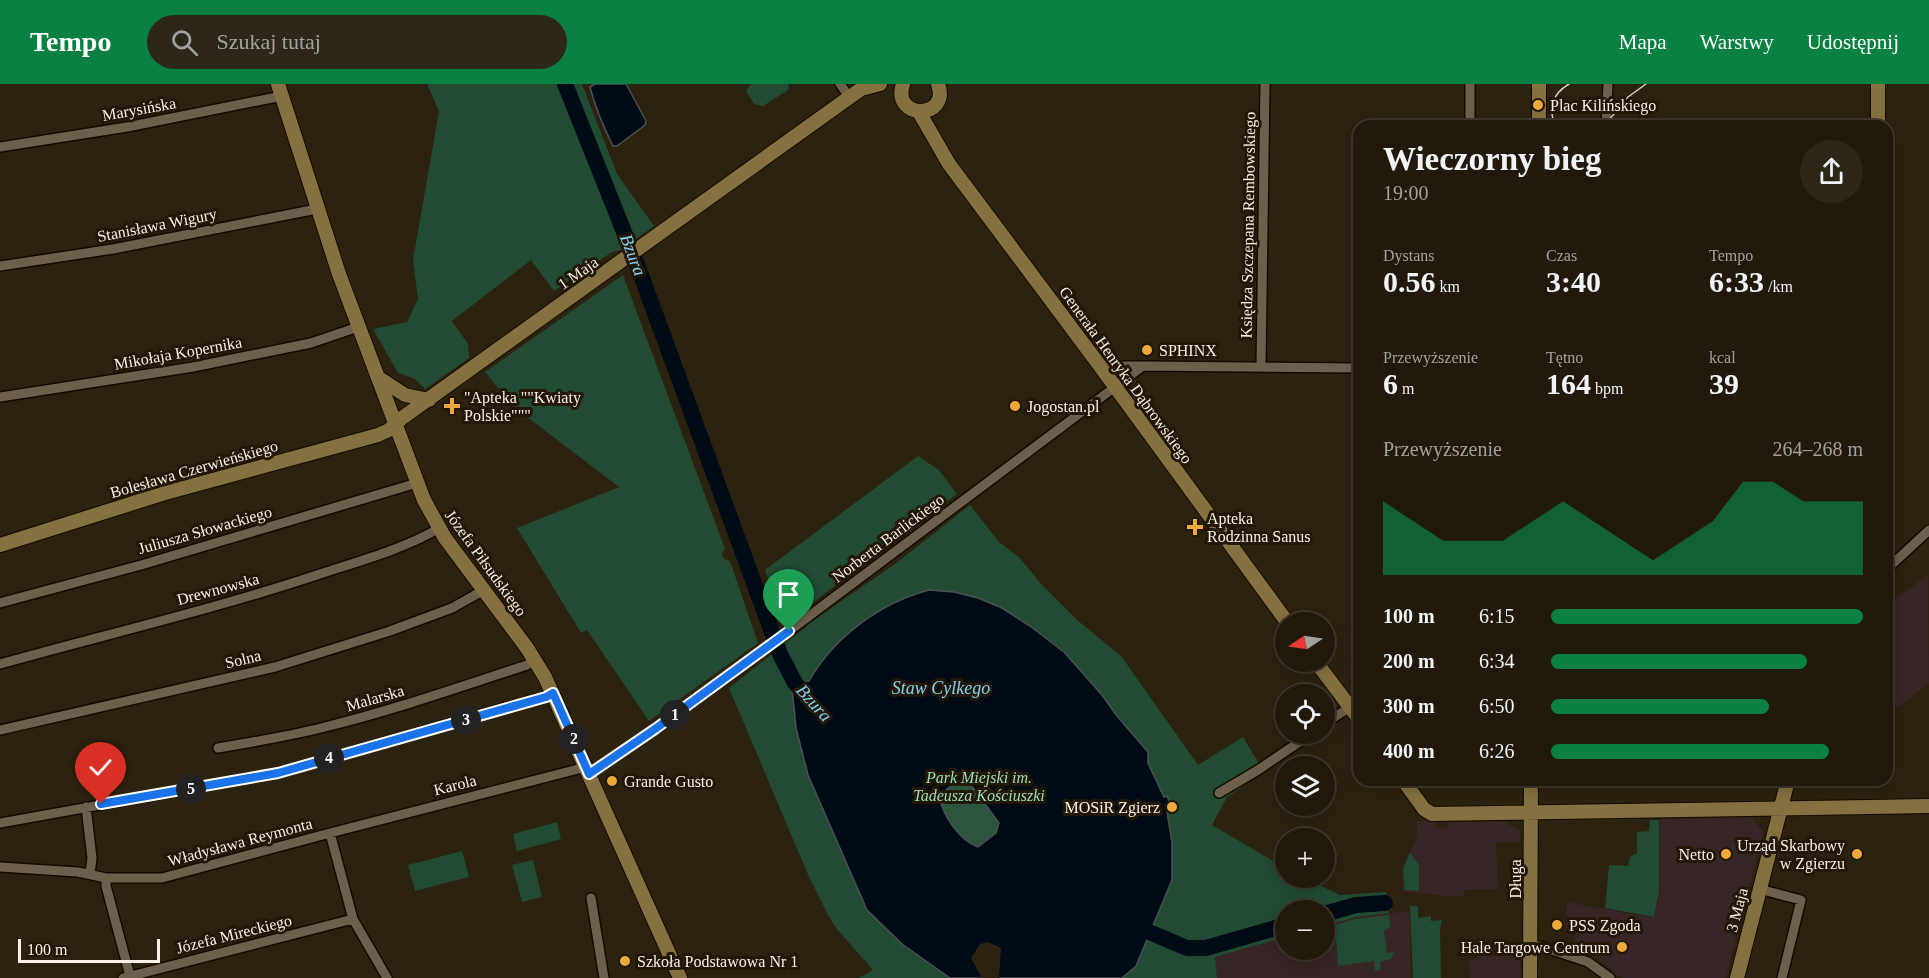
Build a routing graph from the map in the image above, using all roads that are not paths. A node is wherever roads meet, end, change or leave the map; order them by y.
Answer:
1 (840, 84) edge
2 (1264, 84) edge
3 (1470, 84) edge
4 (1539, 84) edge
5 (1608, 84) edge
6 (1878, 84) edge
7 (944, 85) edge
8 (874, 86) edge
9 (902, 86) edge
10 (280, 90) edge
11 (850, 98) junction
12 (923, 111) junction
13 (1470, 120) edge
14 (1539, 120) edge
15 (1606, 120) edge
16 (1878, 120) edge
17 (0, 147) edge
18 (318, 209) junction
19 (0, 266) edge
20 (358, 327) junction
21 (1100, 366) junction
22 (1143, 366) junction
23 (1261, 367) junction
24 (1353, 368) edge
25 (379, 378) junction
26 (1115, 387) junction
27 (0, 397) edge
28 (429, 400) junction
29 (396, 424) junction
30 (417, 483) junction
31 (439, 528) junction
32 (1929, 530) edge
33 (0, 545) edge
34 (1893, 563) edge
35 (484, 590) junction
36 (0, 603) edge
37 (1280, 612) edge
38 (536, 660) junction
39 (0, 664) edge
40 (1324, 672) edge
41 (553, 693) junction
42 (1350, 707) junction
43 (1353, 711) edge
44 (1335, 717) edge
45 (0, 730) edge
46 (1296, 744) edge
47 (218, 748) dead end
48 (587, 770) junction
49 (1408, 786) edge
50 (1531, 786) edge
51 (1786, 786) edge
52 (1219, 793) dead end
53 (1929, 806) edge
54 (86, 807) junction
55 (1781, 808) junction
56 (1532, 812) junction
57 (0, 823) edge
58 (330, 833) junction
59 (0, 867) edge
60 (90, 874) junction
61 (106, 878) junction
62 (1760, 889) junction
63 (591, 898) dead end
64 (353, 919) junction
65 (1531, 946) junction
66 (127, 977) edge
67 (387, 978) edge
68 (604, 978) edge
69 (680, 978) edge
70 (1530, 978) edge
71 (1610, 978) edge
72 (1737, 978) edge
73 (1782, 978) edge

1 - 11 street
2 - 23 street, Księdza Szczepana Rembowskiego
3 - 13 street
4 - 14 street
5 - 15 street
6 - 16 street
7 - 12 street
8 - 9 street, 1 Maja
8 - 11 street, 1 Maja
9 - 12 street, Generała Henryka Dąbrowskiego
10 - 17 street, Marysińska
10 - 18 street, Józefa Piłsudskiego
11 - 28 street, 1 Maja
12 - 21 street, Generała Henryka Dąbrowskiego
18 - 19 street, Stanisława Wigury
18 - 20 street, Józefa Piłsudskiego
20 - 25 street, Józefa Piłsudskiego
20 - 27 street, Mikołaja Kopernika
21 - 22 street
21 - 26 street, Generała Henryka Dąbrowskiego
22 - 23 street
22 - 26 street, Norberta Barlickiego
23 - 24 street
25 - 28 street
25 - 29 street, Józefa Piłsudskiego
26 - 37 street, Generała Henryka Dąbrowskiego
26 - 48 street, Norberta Barlickiego
28 - 29 street, 1 Maja
29 - 30 street, Józefa Piłsudskiego
29 - 33 street, Bolesława Czerwieńskiego
30 - 31 street, Józefa Piłsudskiego
30 - 36 street, Juliusza Słowackiego
31 - 35 street, Józefa Piłsudskiego
31 - 39 street, Drewnowska
32 - 34 street
35 - 38 street, Józefa Piłsudskiego
35 - 45 street, Solna
38 - 41 street, Józefa Piłsudskiego
38 - 47 street, Malarska
40 - 42 street
41 - 48 street, Józefa Piłsudskiego
41 - 54 street
42 - 43 street
42 - 44 street
46 - 52 street
48 - 58 street, Karola
48 - 69 street, Józefa Piłsudskiego
49 - 56 street
50 - 56 street, Długa
51 - 55 street, 3 Maja
53 - 55 street
54 - 57 street
54 - 60 street
55 - 56 street
55 - 62 street, 3 Maja
56 - 65 street, Długa
58 - 61 street, Władysława Reymonta
58 - 64 street, Władysława Reymonta
59 - 60 street, Władysława Reymonta
60 - 61 street, Władysława Reymonta
61 - 66 street
62 - 72 street, 3 Maja
62 - 73 street
63 - 68 street
64 - 66 street, Józefa Mireckiego
64 - 67 street, Władysława Reymonta
65 - 70 street, Długa
65 - 71 street

